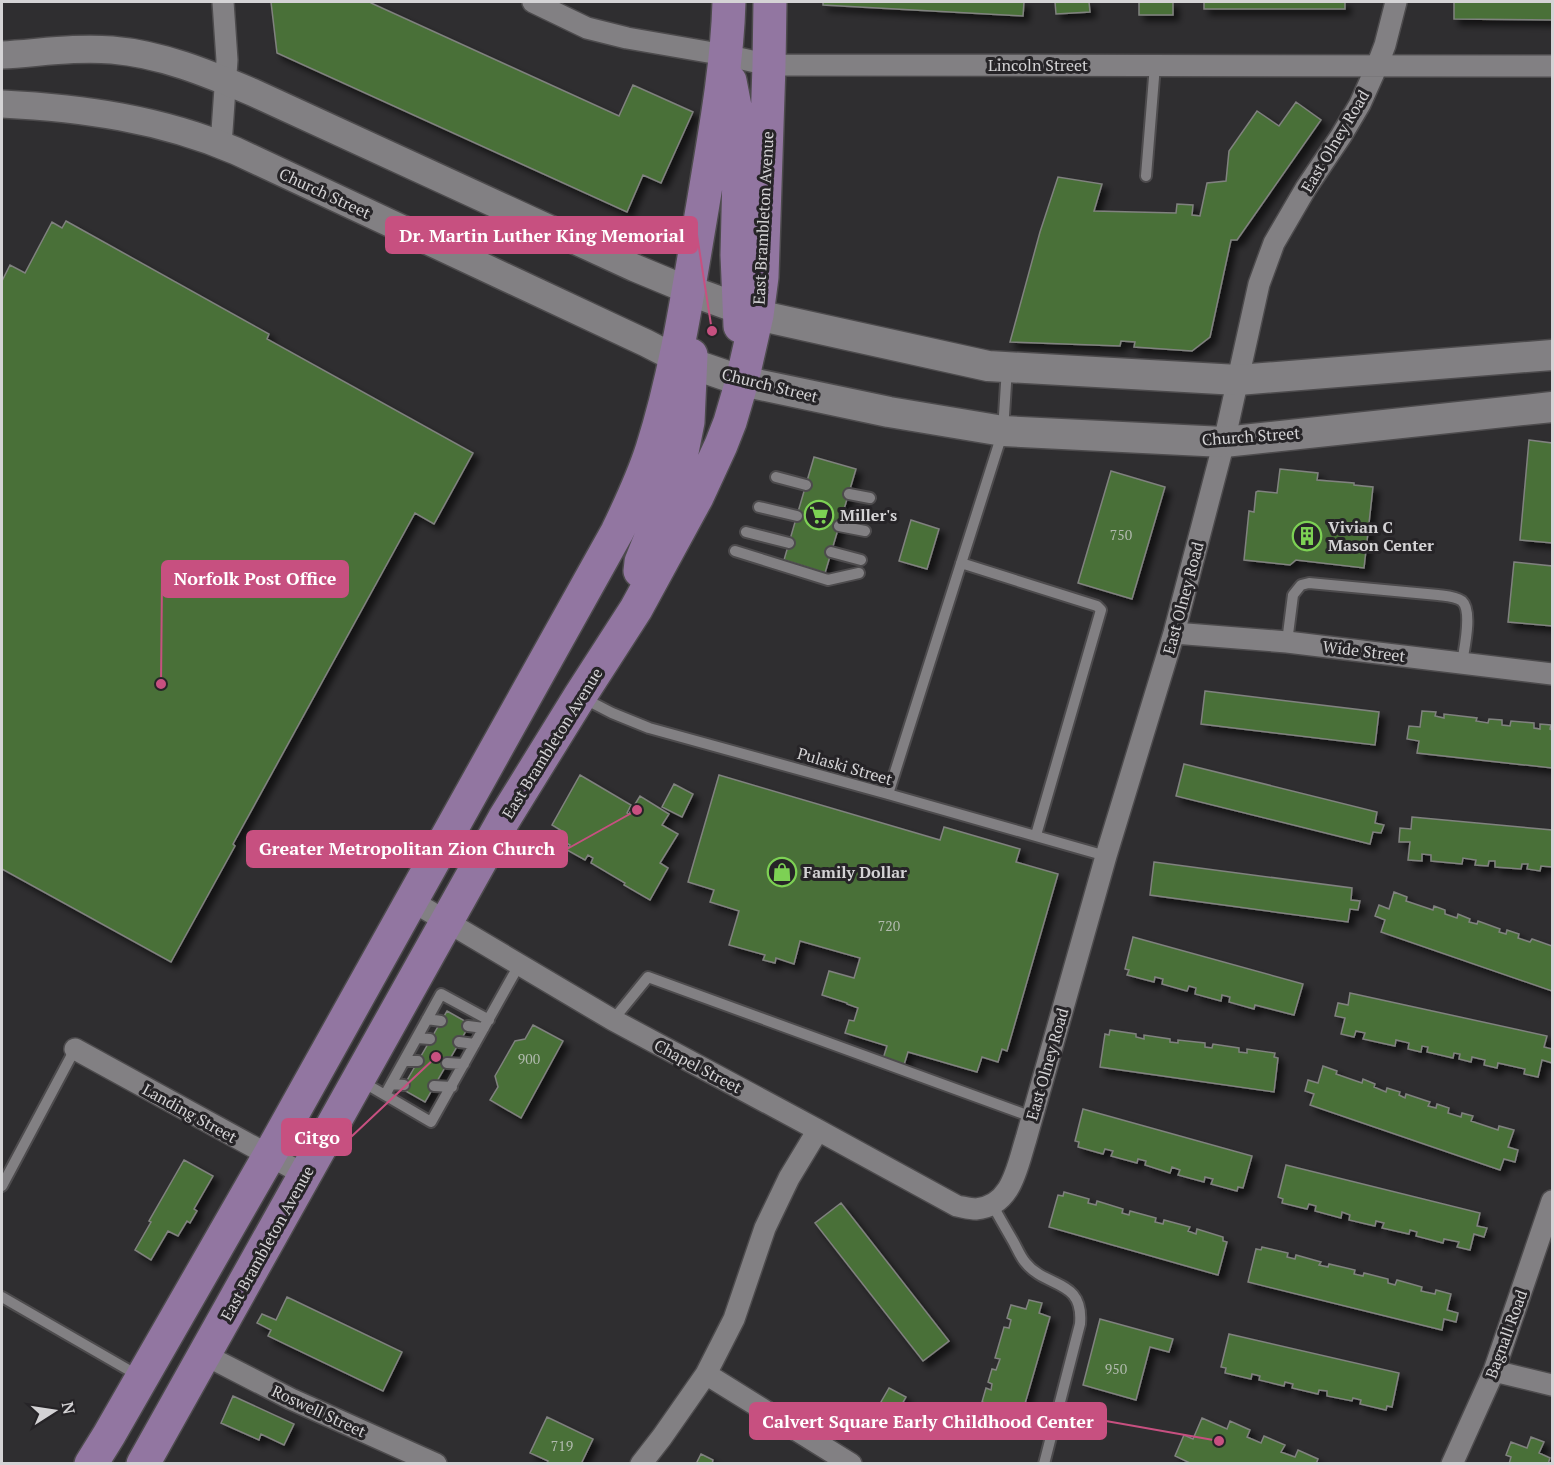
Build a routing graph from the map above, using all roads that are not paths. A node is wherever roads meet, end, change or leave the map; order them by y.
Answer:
1 (224, 2) edge
2 (533, 2) edge
3 (729, 2) edge
4 (770, 2) edge
5 (1396, 2) edge
6 (2, 55) edge
7 (725, 55) junction
8 (770, 65) junction
9 (1155, 65) junction
10 (1377, 66) junction
11 (1552, 66) edge
12 (227, 81) junction
13 (2, 104) edge
14 (221, 145) junction
15 (1146, 176) dead end
16 (688, 290) junction
17 (748, 312) junction
18 (1552, 355) edge
19 (683, 360) junction
20 (1007, 367) junction
21 (1238, 380) junction
22 (742, 381) junction
23 (1552, 407) edge
24 (1003, 431) junction
25 (1224, 441) junction
26 (776, 477) dead end
27 (806, 484) dead end
28 (849, 494) dead end
29 (870, 498) dead end
30 (759, 507) dead end
31 (797, 516) dead end
32 (839, 526) dead end
33 (865, 531) dead end
34 (746, 532) dead end
35 (789, 543) dead end
36 (735, 551) dead end
37 (831, 552) dead end
38 (861, 560) dead end
39 (961, 562) junction
40 (858, 573) dead end
41 (636, 609) junction
42 (1174, 633) junction
43 (1287, 642) junction
44 (1462, 663) junction
45 (1552, 674) edge
46 (580, 696) junction
47 (888, 794) junction
48 (1036, 835) junction
49 (1106, 856) junction
50 (412, 901) junction
51 (447, 922) junction
52 (519, 965) junction
53 (427, 987) junction
54 (427, 1019) junction
55 (613, 1020) junction
56 (441, 1022) dead end
57 (487, 1024) junction
58 (468, 1026) dead end
59 (417, 1038) junction
60 (430, 1039) dead end
61 (459, 1042) dead end
62 (476, 1044) junction
63 (75, 1049) joint
64 (404, 1061) junction
65 (418, 1062) dead end
66 (447, 1063) dead end
67 (464, 1064) junction
68 (391, 1084) junction
69 (405, 1084) dead end
70 (434, 1086) dead end
71 (452, 1087) junction
72 (372, 1088) junction
73 (1032, 1117) junction
74 (818, 1130) junction
75 (269, 1156) junction
76 (305, 1175) junction
77 (2, 1186) edge
78 (1552, 1201) edge
79 (992, 1204) junction
80 (2, 1297) edge
81 (205, 1355) junction
82 (1494, 1371) junction
83 (706, 1374) junction
84 (142, 1378) junction
85 (1552, 1385) edge
86 (91, 1464) edge
87 (144, 1464) edge
88 (436, 1464) edge
89 (641, 1464) edge
90 (851, 1464) edge
91 (1044, 1464) edge
92 (1452, 1464) edge

1 - 12 street
2 - 7 street, Lincoln Street
3 - 7 main road
4 - 8 main road, East Brambleton Avenue
5 - 10 street, East Olney Road
6 - 12 street
7 - 8 street, Lincoln Street
7 - 16 main road
7 - 17 main road
8 - 9 street, Lincoln Street
8 - 17 main road, East Brambleton Avenue
9 - 10 street, Lincoln Street
9 - 15 lane
10 - 11 street, Lincoln Street
10 - 21 street, East Olney Road
12 - 14 street
12 - 16 street
13 - 14 street, Church Street
14 - 19 street, Church Street
16 - 17 main road
16 - 19 main road
17 - 20 main road
17 - 22 main road, East Brambleton Avenue
18 - 21 main road
19 - 22 main road, Church Street
19 - 41 main road
19 - 50 main road
20 - 21 main road
20 - 24 lane
21 - 25 street, East Olney Road
22 - 24 main road, Church Street
22 - 41 main road, East Brambleton Avenue
23 - 25 main road, Church Street
24 - 25 main road, Church Street
24 - 39 lane
25 - 42 street, East Olney Road
26 - 27 lane
28 - 29 lane
30 - 31 lane
32 - 33 lane
34 - 35 lane
36 - 40 lane
37 - 38 lane
39 - 47 lane
39 - 48 lane
41 - 46 main road, East Brambleton Avenue
42 - 43 street, Wide Street
42 - 49 street, East Olney Road
43 - 44 street, Wide Street
43 - 44 lane
44 - 45 street, Wide Street
46 - 47 lane, Pulaski Street
46 - 51 main road, East Brambleton Avenue
47 - 48 lane, Pulaski Street
48 - 49 lane, Pulaski Street
49 - 73 street, East Olney Road
50 - 51 street, Chapel Street
50 - 75 main road
51 - 52 street, Chapel Street
51 - 53 main road, East Brambleton Avenue
52 - 55 street, Chapel Street
52 - 57 lane
53 - 54 lane
53 - 57 lane
53 - 72 main road, East Brambleton Avenue
54 - 56 lane
54 - 59 lane
55 - 73 lane
55 - 74 street, Chapel Street
57 - 58 lane
57 - 62 lane
59 - 60 lane
59 - 64 lane
61 - 62 lane
62 - 67 lane
63 - 75 street, Landing Street
63 - 77 lane
64 - 65 lane
64 - 68 lane
66 - 67 lane
67 - 71 lane
68 - 69 lane
68 - 72 lane
70 - 71 lane
71 - 72 lane
72 - 76 main road, East Brambleton Avenue
73 - 79 street, East Olney Road
74 - 79 street, Chapel Street
74 - 83 street
75 - 76 street, Landing Street
75 - 84 main road
76 - 81 main road, East Brambleton Avenue
78 - 82 street, Bagnall Road
79 - 91 lane
80 - 84 lane
81 - 87 main road, East Brambleton Avenue
81 - 88 street, Roswell Street
82 - 85 street
82 - 92 street, Bagnall Road
83 - 89 street
83 - 90 street
84 - 86 main road

